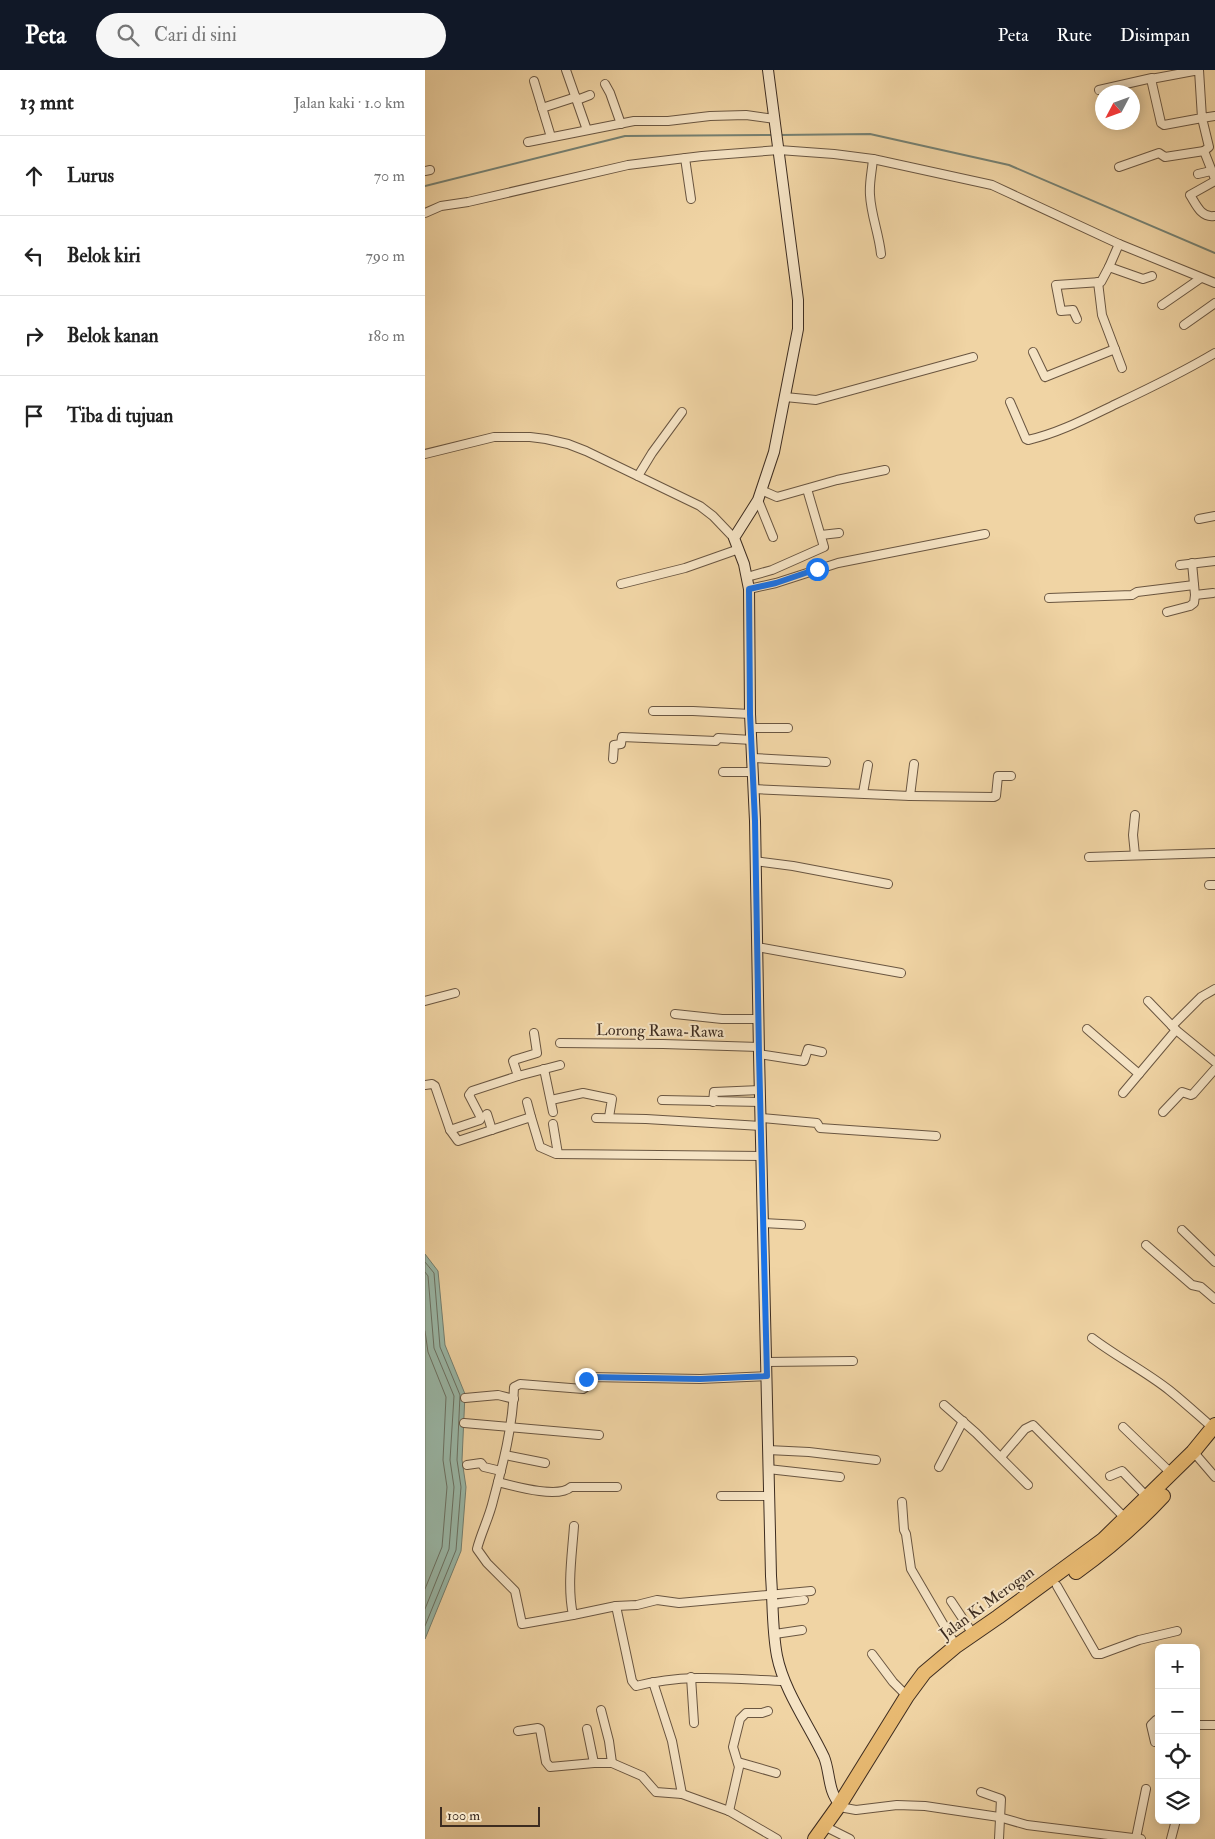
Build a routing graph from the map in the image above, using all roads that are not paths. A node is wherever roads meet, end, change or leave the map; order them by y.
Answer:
1 (566, 70) edge
2 (768, 70) edge
3 (1152, 78) junction
4 (534, 80) dead end
5 (605, 84) dead end
6 (1121, 85) edge
7 (590, 95) dead end
8 (576, 98) junction
9 (543, 108) junction
10 (1215, 116) edge
11 (1203, 118) junction
12 (775, 120) junction
13 (621, 124) junction
14 (587, 130) junction
15 (551, 137) junction
16 (528, 142) dead end
17 (778, 147) junction
18 (1203, 151) junction
19 (685, 158) junction
20 (873, 159) junction
21 (1119, 167) dead end
22 (1211, 171) junction
23 (1197, 174) dead end
24 (1215, 180) edge
25 (691, 199) dead end
26 (425, 212) edge
27 (1214, 216) edge
28 (1119, 244) junction
29 (881, 254) dead end
30 (1109, 267) junction
31 (1152, 276) dead end
32 (1201, 278) junction
33 (1098, 282) junction
34 (1215, 283) edge
35 (1215, 303) edge
36 (1162, 305) dead end
37 (1077, 319) dead end
38 (1184, 325) dead end
39 (1115, 349) junction
40 (1033, 352) dead end
41 (1215, 353) edge
42 (973, 357) dead end
43 (1122, 368) dead end
44 (785, 397) junction
45 (1010, 402) dead end
46 (682, 412) dead end
47 (425, 453) edge
48 (885, 470) dead end
49 (638, 476) junction
50 (807, 489) junction
51 (759, 495) junction
52 (1215, 516) edge
53 (1199, 519) dead end
54 (839, 533) dead end
55 (985, 534) dead end
56 (821, 535) junction
57 (773, 537) dead end
58 (734, 538) junction
59 (739, 549) junction
60 (1215, 561) edge
61 (1192, 563) junction
62 (1180, 566) dead end
63 (747, 578) junction
64 (621, 584) dead end
65 (1194, 585) junction
66 (749, 589) junction
67 (1213, 592) dead end
68 (1195, 595) junction
69 (1049, 598) dead end
70 (1167, 612) dead end
71 (653, 711) dead end
72 (750, 714) junction
73 (751, 728) junction
74 (788, 728) dead end
75 (752, 740) junction
76 (753, 758) junction
77 (613, 759) dead end
78 (826, 762) dead end
79 (914, 764) dead end
80 (868, 765) dead end
81 (723, 772) dead end
82 (753, 772) junction
83 (1011, 776) dead end
84 (753, 789) junction
85 (863, 793) junction
86 (910, 796) junction
87 (1135, 816) dead end
88 (1215, 852) edge
89 (1135, 855) junction
90 (1089, 857) dead end
91 (755, 861) junction
92 (888, 884) dead end
93 (757, 947) junction
94 (901, 973) dead end
95 (1215, 989) edge
96 (455, 993) dead end
97 (425, 1001) edge
98 (1148, 1001) dead end
99 (675, 1014) dead end
100 (758, 1019) junction
101 (1174, 1028) junction
102 (1087, 1029) dead end
103 (535, 1033) dead end
104 (560, 1043) dead end
105 (759, 1051) junction
106 (822, 1052) dead end
107 (1215, 1062) edge
108 (560, 1065) dead end
109 (544, 1069) junction
110 (1215, 1070) edge
111 (1139, 1074) junction
112 (518, 1076) junction
113 (425, 1085) edge
114 (760, 1090) junction
115 (1123, 1093) dead end
116 (551, 1100) junction
117 (662, 1100) dead end
118 (527, 1102) dead end
119 (713, 1102) junction
120 (761, 1102) junction
121 (553, 1112) dead end
122 (1163, 1112) dead end
123 (487, 1114) dead end
124 (531, 1117) junction
125 (596, 1118) dead end
126 (609, 1118) junction
127 (761, 1122) junction
128 (553, 1124) dead end
129 (450, 1130) junction
130 (492, 1130) junction
131 (936, 1136) dead end
132 (558, 1154) junction
133 (762, 1156) junction
134 (763, 1223) junction
135 (801, 1225) dead end
136 (1182, 1230) dead end
137 (1146, 1245) dead end
138 (1215, 1262) edge
139 (1215, 1299) edge
140 (1093, 1338) dead end
141 (853, 1361) dead end
142 (767, 1362) junction
143 (767, 1376) junction
144 (465, 1398) dead end
145 (514, 1399) junction
146 (944, 1405) dead end
147 (963, 1421) junction
148 (464, 1423) dead end
149 (511, 1427) junction
150 (1123, 1427) dead end
151 (1214, 1430) edge
152 (599, 1435) dead end
153 (768, 1450) junction
154 (505, 1455) junction
155 (1197, 1456) junction
156 (1001, 1457) junction
157 (876, 1460) dead end
158 (545, 1463) dead end
159 (467, 1465) dead end
160 (939, 1467) dead end
161 (501, 1471) junction
162 (768, 1473) junction
163 (1172, 1474) junction
164 (1111, 1476) dead end
165 (840, 1477) dead end
166 (1215, 1477) edge
167 (497, 1482) junction
168 (1028, 1485) dead end
169 (617, 1487) dead end
170 (769, 1495) junction
171 (721, 1496) dead end
172 (1148, 1498) junction
173 (902, 1502) dead end
174 (1126, 1520) junction
175 (574, 1526) dead end
176 (1088, 1558) junction
177 (1057, 1586) junction
178 (811, 1591) dead end
179 (773, 1599) junction
180 (804, 1600) dead end
181 (951, 1602) dead end
182 (616, 1606) junction
183 (573, 1615) junction
184 (801, 1630) dead end
185 (1177, 1631) dead end
186 (775, 1634) junction
187 (973, 1634) junction
188 (956, 1646) junction
189 (872, 1654) dead end
190 (691, 1677) junction
191 (785, 1681) junction
192 (653, 1682) junction
193 (907, 1696) junction
194 (601, 1710) dead end
195 (768, 1711) dead end
196 (1155, 1721) edge
197 (694, 1723) dead end
198 (1200, 1725) edge
199 (1215, 1725) edge
200 (587, 1729) dead end
201 (518, 1731) dead end
202 (1155, 1742) dead end
203 (738, 1762) junction
204 (594, 1763) junction
205 (612, 1763) junction
206 (776, 1773) dead end
207 (1146, 1789) dead end
208 (981, 1792) dead end
209 (683, 1794) junction
210 (842, 1806) junction
211 (729, 1811) junction
212 (999, 1817) junction
213 (1175, 1824) edge
214 (826, 1831) edge
215 (777, 1839) edge
216 (815, 1839) edge
217 (850, 1839) edge
218 (999, 1839) edge
219 (1138, 1839) edge
220 (1171, 1839) edge

1 - 8 street
2 - 12 street
3 - 6 street
3 - 11 street
3 - 11 street
4 - 9 street
5 - 13 street
7 - 8 street
8 - 9 street
8 - 14 street
9 - 15 street
10 - 11 street
11 - 18 street
12 - 13 street
12 - 17 street
13 - 14 street
14 - 15 street
15 - 16 street
17 - 19 street
17 - 20 street
17 - 44 street
18 - 21 street
18 - 22 street
19 - 25 street
19 - 26 street
20 - 28 street
20 - 29 street
22 - 23 street
22 - 24 street
24 - 27 street
28 - 30 street
28 - 32 street
30 - 31 street
30 - 33 street
32 - 34 street
32 - 36 street
33 - 37 street
33 - 39 street
35 - 38 street
39 - 40 street
39 - 43 street
41 - 45 street
42 - 44 street
44 - 51 street
46 - 49 street
47 - 49 street
48 - 50 street
49 - 58 street
50 - 51 street
50 - 56 street
51 - 57 street
51 - 58 street
52 - 53 street
54 - 56 street
55 - 66 street
56 - 63 street
58 - 59 street
59 - 63 street
59 - 64 street
60 - 61 street
61 - 62 street
61 - 65 street
63 - 66 street
65 - 68 street
65 - 69 street
66 - 72 street
67 - 68 street
68 - 70 street
71 - 72 street
72 - 73 street
73 - 74 street
73 - 75 street
75 - 76 street
75 - 77 street
76 - 78 street
76 - 82 street
79 - 86 street
80 - 85 street
81 - 82 street
82 - 84 street
83 - 86 street
84 - 85 street
84 - 91 street
85 - 86 street
87 - 89 street
88 - 89 street
89 - 90 street
91 - 92 street
91 - 93 street
93 - 94 street
93 - 100 street
95 - 101 street
96 - 97 street
98 - 101 street
99 - 100 street
100 - 105 street
101 - 107 street
101 - 111 street
102 - 111 street
103 - 112 street
104 - 105 street, Lorong Rawa-Rawa
105 - 106 street, Lorong Rawa-Rawa
105 - 114 street
108 - 109 street
109 - 112 street
109 - 116 street
110 - 122 street
111 - 115 street
112 - 129 street
113 - 129 street
114 - 119 street
114 - 120 street
116 - 121 street
116 - 126 street
117 - 119 street
118 - 124 street
119 - 120 street
120 - 127 street
123 - 130 street
124 - 130 street
124 - 132 street
125 - 126 street
126 - 127 street
127 - 131 street
127 - 133 street
128 - 132 street
129 - 130 street
132 - 133 street
133 - 134 street
134 - 135 street
134 - 142 street
136 - 138 street
137 - 139 street
140 - 151 street
141 - 142 street
142 - 143 street
143 - 145 street
143 - 153 street
144 - 145 street
145 - 149 street
146 - 147 street
147 - 156 street
147 - 160 street
148 - 149 street
149 - 152 street
149 - 154 street
150 - 163 street
151 - 155 highway, Jalan Ki Merogan
151 - 163 highway, Jalan Ki Merogan
153 - 157 street
153 - 162 street
154 - 158 street
154 - 161 street
155 - 166 street
155 - 176 highway, Jalan Ki Merogan
156 - 168 street
156 - 174 street
159 - 161 street
161 - 167 street
162 - 165 street
162 - 170 street
163 - 172 highway, Jalan Ki Merogan
164 - 172 street
167 - 169 street
167 - 183 street
170 - 171 street
170 - 179 street
172 - 174 highway, Jalan Ki Merogan
173 - 188 street
174 - 176 highway, Jalan Ki Merogan
175 - 183 street
176 - 177 highway, Jalan Ki Merogan
176 - 187 highway, Jalan Ki Merogan
177 - 185 street
177 - 210 highway, Jalan Ki Merogan
178 - 179 street
179 - 180 street
179 - 182 street
179 - 186 street
181 - 187 street
182 - 183 street
182 - 192 street
184 - 186 street
186 - 191 street
187 - 188 highway, Jalan Ki Merogan
188 - 193 highway, Jalan Ki Merogan
189 - 193 street
190 - 191 street
190 - 192 street
190 - 197 street
191 - 210 street
192 - 209 street
193 - 210 highway, Jalan Ki Merogan
194 - 205 street
195 - 203 street
196 - 202 street
198 - 199 street
200 - 204 street
201 - 204 street
203 - 206 street
203 - 211 street
204 - 205 street
205 - 209 street
207 - 219 street
208 - 212 street
209 - 211 street
210 - 212 street
210 - 214 highway, Jalan Ki Merogan
211 - 215 street
212 - 218 street
212 - 219 street
213 - 220 street
214 - 216 highway, Jalan Ki Merogan
214 - 217 street

